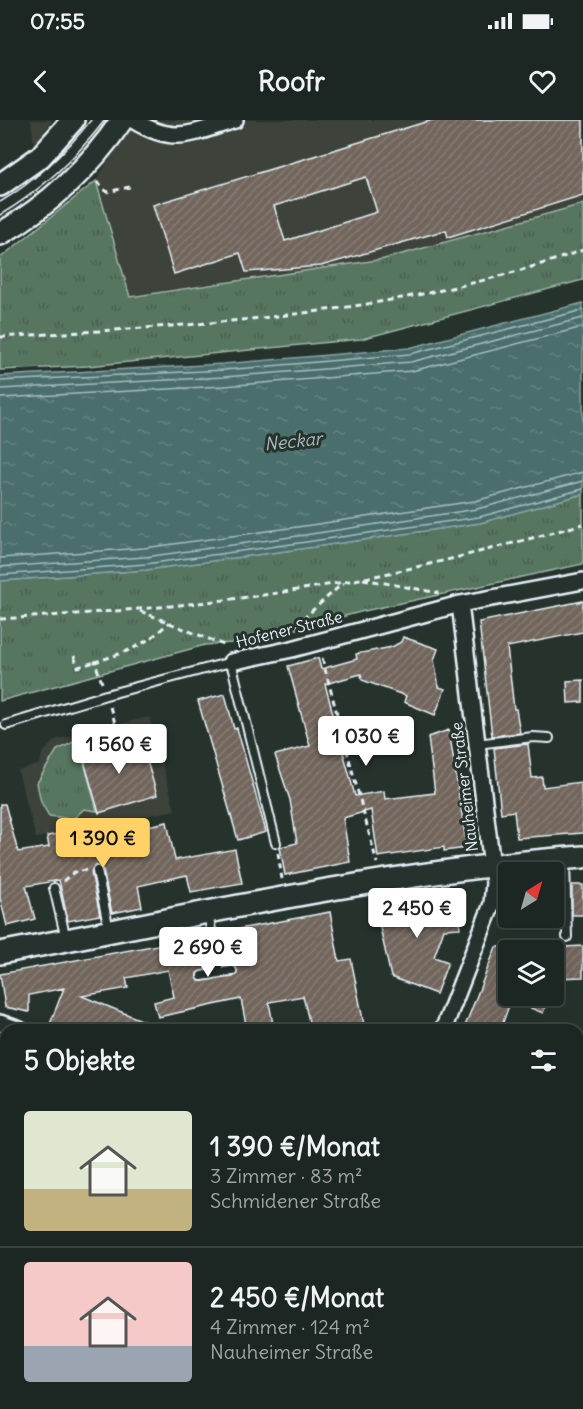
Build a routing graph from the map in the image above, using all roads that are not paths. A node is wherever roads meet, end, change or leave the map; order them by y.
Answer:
1 (73, 120) edge
2 (122, 120) edge
3 (133, 120) edge
4 (235, 120) edge
5 (0, 185) edge
6 (0, 234) edge
7 (583, 581) edge
8 (460, 603) junction
9 (232, 662) junction
10 (6, 725) dead end
11 (549, 738) dead end
12 (477, 744) junction
13 (276, 843) road end
14 (574, 858) edge
15 (492, 864) junction
16 (97, 871) road end
17 (54, 888) road end
18 (208, 913) junction
19 (109, 932) junction
20 (212, 935) dead end
21 (567, 937) dead end
22 (67, 940) junction
23 (0, 953) edge
24 (217, 962) dead end
25 (232, 971) dead end
26 (219, 973) junction
27 (202, 976) dead end
28 (445, 1024) edge

1 - 5 main road
2 - 6 main road
3 - 4 street
7 - 8 street, Hofener Straße
8 - 9 street, Hofener Straße
8 - 12 street, Nauheimer Straße
9 - 10 lane, Hofener Straße
9 - 13 lane
11 - 12 lane
12 - 15 street, Nauheimer Straße
14 - 15 main road
14 - 21 lane
15 - 18 main road
15 - 28 street, Nauheimer Straße
16 - 19 lane
17 - 22 lane
18 - 19 main road
18 - 20 lane
19 - 22 main road
22 - 23 main road
24 - 26 lane
25 - 26 lane
26 - 27 lane

